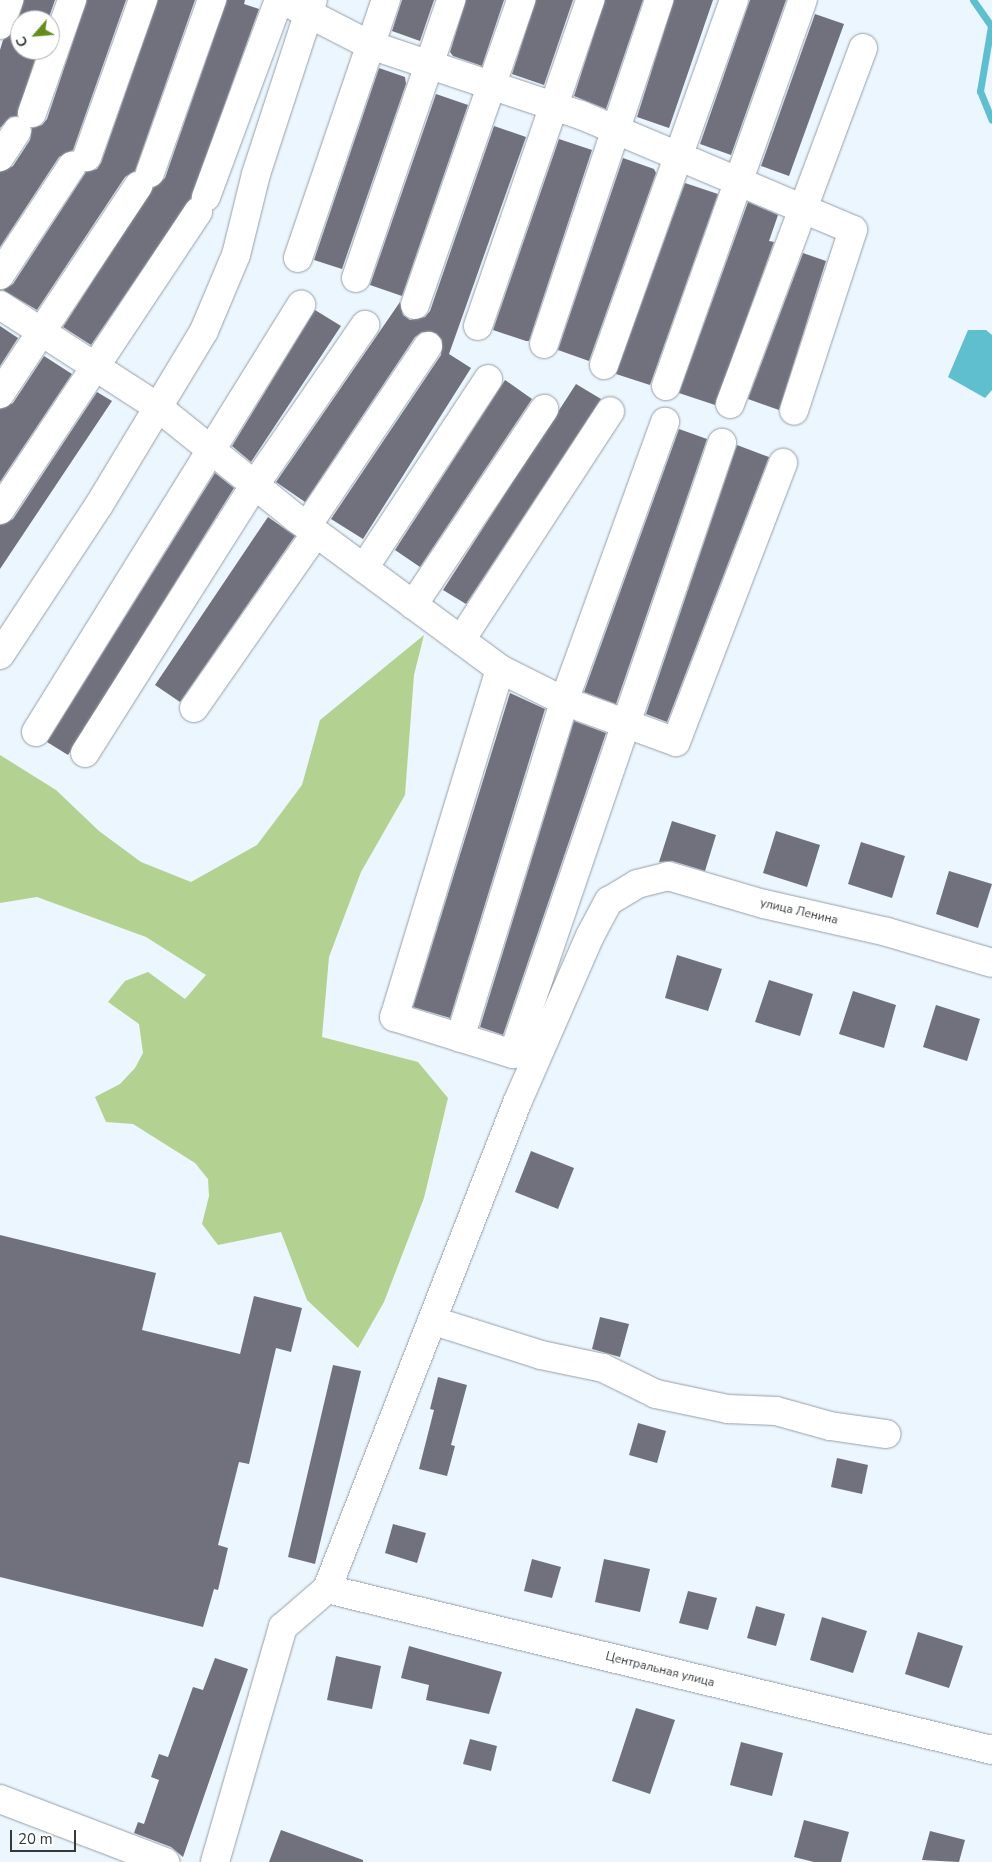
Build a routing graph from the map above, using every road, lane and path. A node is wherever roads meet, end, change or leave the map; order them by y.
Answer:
1 (9, 0) edge
2 (72, 0) edge
3 (143, 0) edge
4 (212, 0) edge
5 (281, 0) edge
6 (386, 0) edge
7 (451, 0) edge
8 (521, 0) edge
9 (590, 0) edge
10 (660, 0) edge
11 (734, 0) edge
12 (803, 0) edge
13 (310, 6) edge
14 (0, 25) edge
15 (370, 45) junction
16 (863, 48) dead end
17 (427, 64) junction
18 (490, 85) junction
19 (552, 105) junction
20 (615, 129) junction
21 (677, 155) junction
22 (0, 157) edge
23 (737, 181) junction
24 (801, 208) junction
25 (298, 258) dead end
26 (0, 275) edge
27 (356, 278) dead end
28 (0, 305) edge
29 (301, 305) dead end
30 (415, 305) dead end
31 (365, 325) dead end
32 (478, 326) dead end
33 (41, 332) junction
34 (544, 344) dead end
35 (428, 346) dead end
36 (604, 365) dead end
37 (95, 367) junction
38 (488, 380) dead end
39 (666, 386) dead end
40 (0, 394) edge
41 (730, 404) dead end
42 (158, 408) junction
43 (544, 409) dead end
44 (610, 411) dead end
45 (794, 412) dead end
46 (665, 422) dead end
47 (722, 443) dead end
48 (212, 452) junction
49 (783, 463) dead end
50 (254, 486) junction
51 (0, 510) edge
52 (312, 530) junction
53 (364, 568) junction
54 (413, 605) junction
55 (461, 640) junction
56 (0, 655) edge
57 (500, 669) junction
58 (564, 701) junction
59 (194, 708) dead end
60 (626, 726) junction
61 (36, 732) dead end
62 (85, 753) dead end
63 (992, 963) edge
64 (460, 1038) junction
65 (434, 1321) junction
66 (886, 1434) dead end
67 (327, 1589) junction
68 (992, 1750) edge
69 (0, 1799) edge
70 (165, 1862) edge
71 (215, 1862) edge

1 - 14 street
2 - 22 street
3 - 26 street
4 - 33 street
5 - 13 street
5 - 37 street
6 - 15 street
7 - 17 street
8 - 18 street
9 - 19 street
10 - 20 street
11 - 21 street
12 - 23 street
13 - 15 street
13 - 42 street
15 - 17 street
15 - 25 street
16 - 24 street
17 - 18 street
17 - 27 street
18 - 19 street
18 - 30 street
19 - 20 street
19 - 32 street
20 - 21 street
20 - 34 street
21 - 23 street
21 - 36 street
23 - 24 street
23 - 39 street
24 - 41 street
24 - 45 street
28 - 33 street
29 - 48 street
31 - 50 street
33 - 37 street
33 - 40 street
35 - 52 street
37 - 42 street
37 - 51 street
38 - 53 street
42 - 48 street
42 - 56 street
43 - 54 street
44 - 55 street
46 - 58 street
47 - 60 street
48 - 50 street
48 - 61 street
49 - 60 street
50 - 52 street
50 - 62 street
52 - 53 street
52 - 59 street
53 - 54 street
54 - 55 street
55 - 57 street
57 - 58 street
57 - 64 street
58 - 60 street
58 - 64 street
60 - 64 street
63 - 65 street, улица Ленина
65 - 66 street
65 - 67 street
67 - 68 street, Центральная улица
67 - 71 street
69 - 70 street

